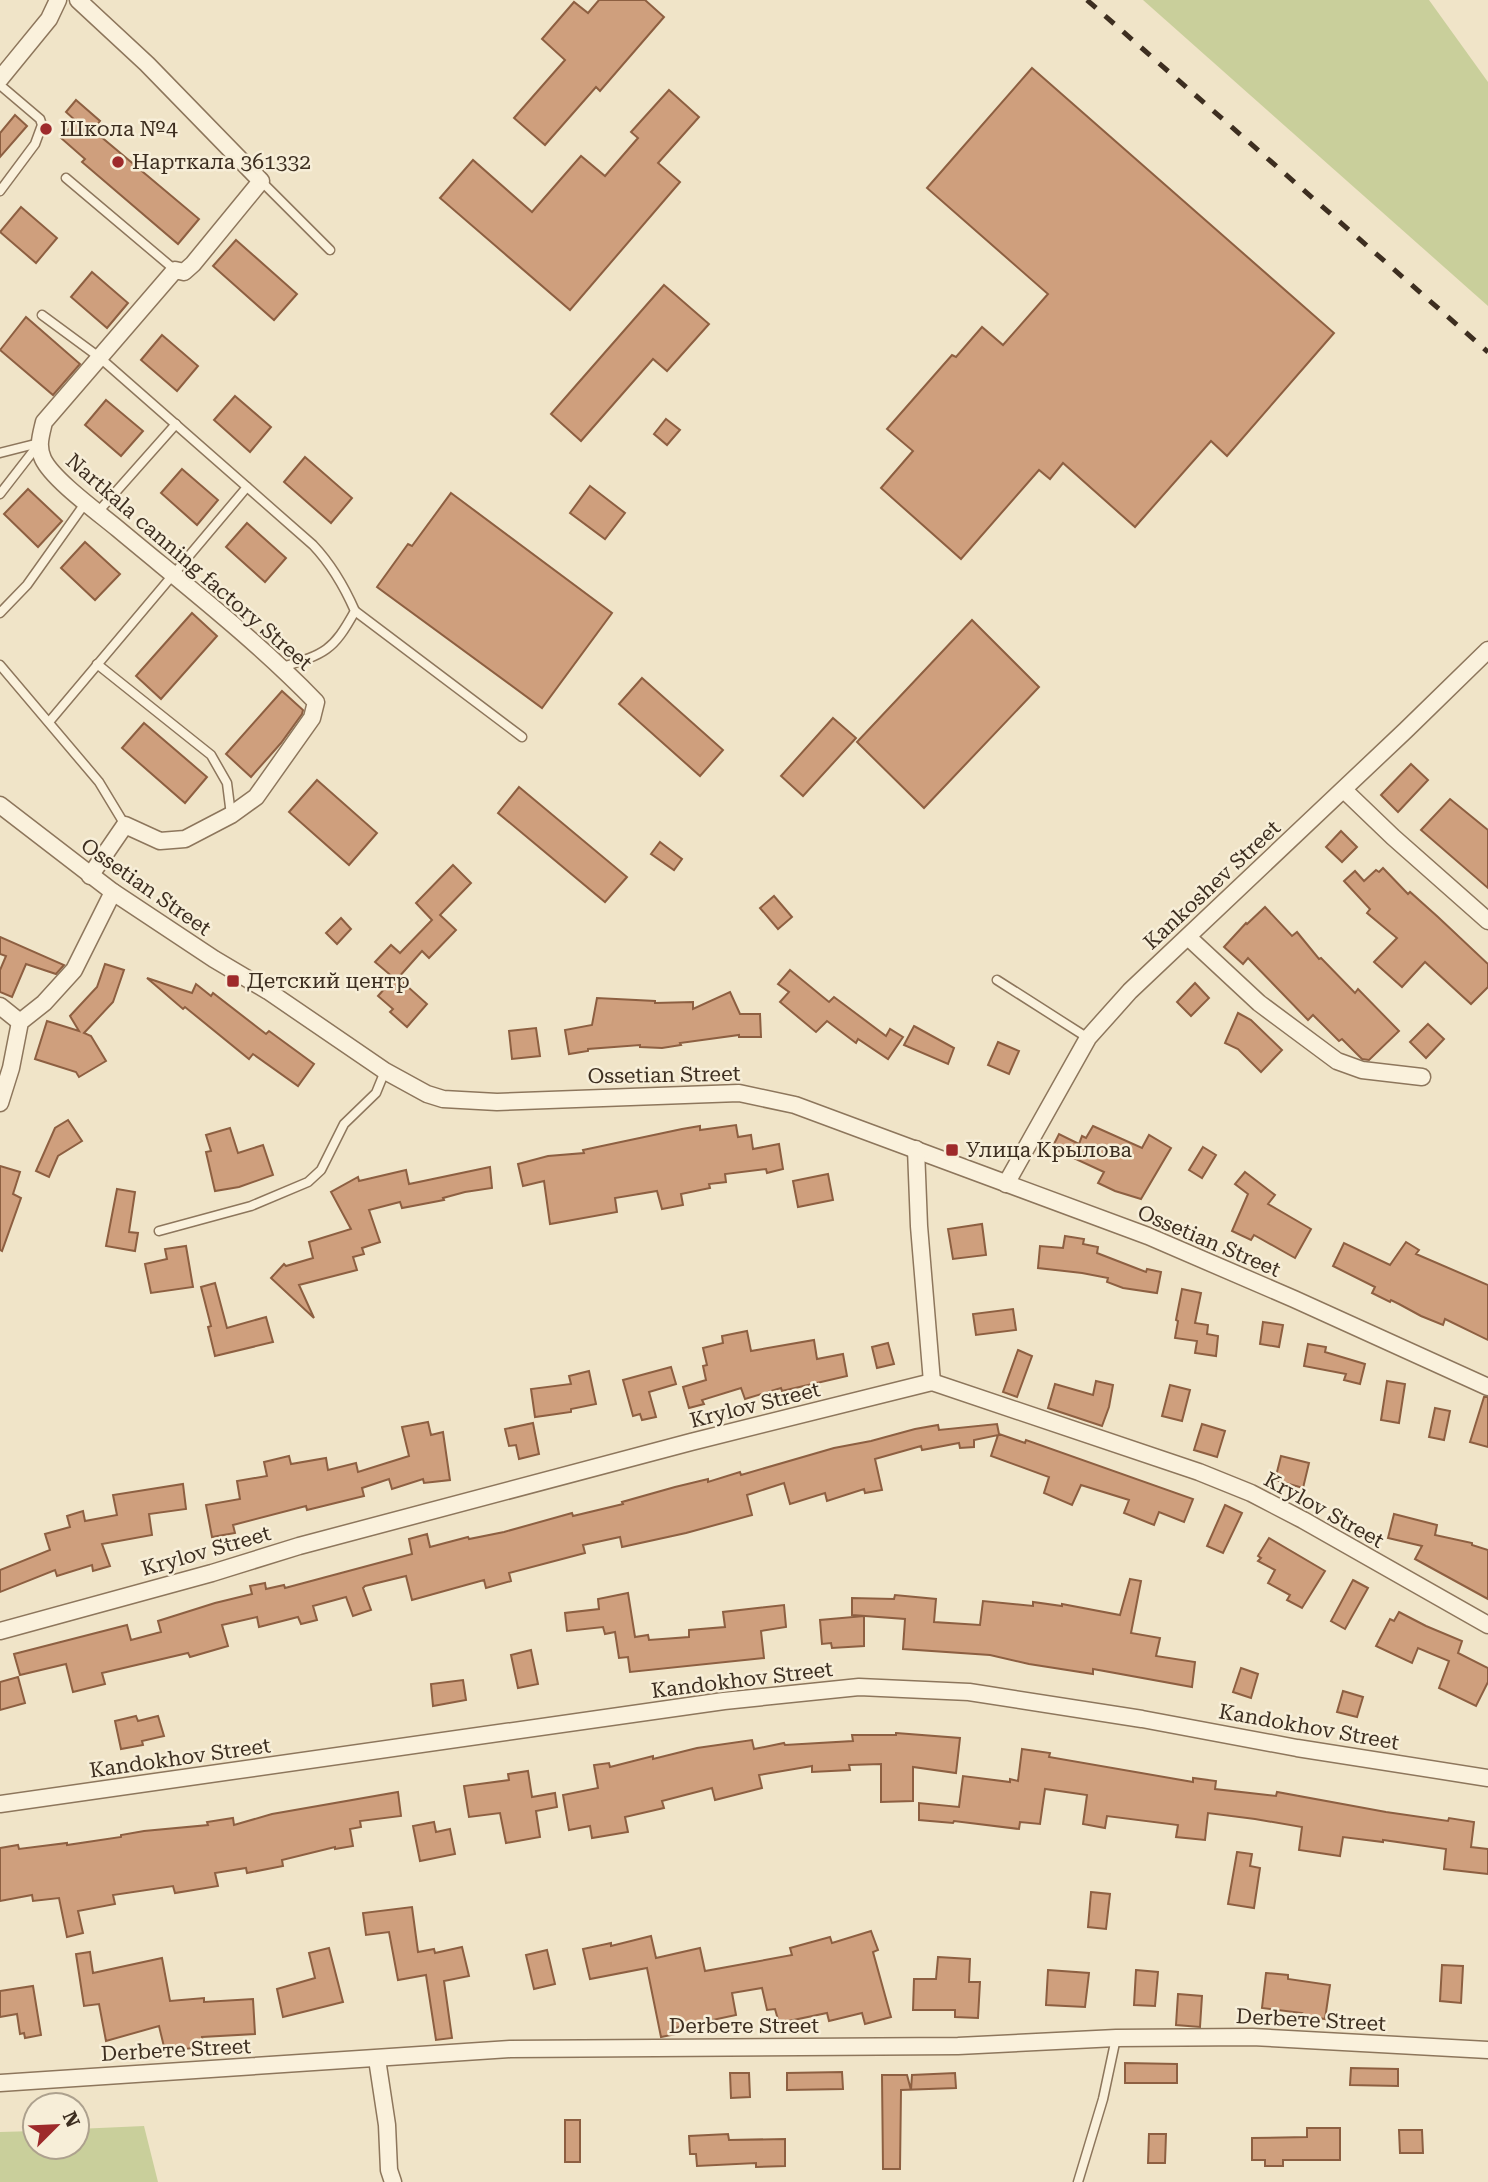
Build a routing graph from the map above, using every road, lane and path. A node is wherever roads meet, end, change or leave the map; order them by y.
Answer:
1 (58, 0) edge
2 (78, 0) edge
3 (0, 79) edge
4 (0, 85) edge
5 (66, 178) dead end
6 (261, 181) junction
7 (0, 191) edge
8 (330, 250) dead end
9 (175, 270) junction
10 (42, 316) dead end
11 (99, 357) junction
12 (176, 424) junction
13 (39, 443) junction
14 (0, 453) edge
15 (247, 487) junction
16 (0, 494) edge
17 (92, 507) junction
18 (173, 575) junction
19 (355, 611) junction
20 (0, 613) edge
21 (1488, 650) edge
22 (97, 664) junction
23 (0, 665) edge
24 (282, 667) junction
25 (49, 722) junction
26 (522, 737) dead end
27 (1344, 790) junction
28 (0, 805) edge
29 (231, 815) junction
30 (125, 825) junction
31 (90, 876) junction
32 (113, 892) junction
33 (1488, 921) edge
34 (1188, 937) junction
35 (997, 980) dead end
36 (0, 1006) edge
37 (20, 1022) junction
38 (1088, 1038) junction
39 (385, 1071) junction
40 (1422, 1077) dead end
41 (0, 1103) edge
42 (916, 1149) junction
43 (1006, 1184) junction
44 (159, 1231) dead end
45 (932, 1382) junction
46 (1488, 1387) edge
47 (1488, 1625) edge
48 (0, 1631) edge
49 (1488, 1778) edge
50 (0, 1804) edge
51 (1116, 2038) junction
52 (1488, 2050) edge
53 (377, 2059) junction
54 (0, 2082) edge
55 (393, 2182) edge
56 (1078, 2182) edge

1 - 3 street
2 - 6 street
4 - 7 lane
5 - 9 lane
6 - 8 lane
6 - 9 street
9 - 11 street
10 - 11 lane
11 - 12 lane
11 - 13 street
12 - 15 lane
12 - 17 lane
13 - 14 lane
13 - 16 lane
13 - 17 street, Nartkala canning factory Street
15 - 18 lane
15 - 19 lane
17 - 18 street, Nartkala canning factory Street
17 - 20 lane
18 - 22 lane
18 - 24 street, Nartkala canning factory Street
19 - 24 lane
19 - 26 lane
21 - 27 street, Kankoshev Street
22 - 25 lane
22 - 29 lane
23 - 25 lane
24 - 29 street, Nartkala canning factory Street
25 - 30 lane
27 - 33 street
27 - 34 street, Kankoshev Street
28 - 31 street, Ossetian Street
29 - 30 street, Nartkala canning factory Street
30 - 31 street
31 - 32 street, Ossetian Street
32 - 37 street
32 - 39 street, Ossetian Street
34 - 38 street, Kankoshev Street
34 - 40 street
35 - 38 lane
36 - 37 street
37 - 41 street
38 - 43 street, Kankoshev Street
39 - 42 street, Ossetian Street
39 - 44 lane
42 - 43 street, Ossetian Street
42 - 45 street
43 - 46 street, Ossetian Street
45 - 47 street, Krylov Street
45 - 48 street, Krylov Street
49 - 50 street, Kandokhov Street
51 - 52 street, Derbeте Street
51 - 53 street, Derbeте Street
51 - 56 lane
53 - 54 street, Derbeте Street
53 - 55 street

